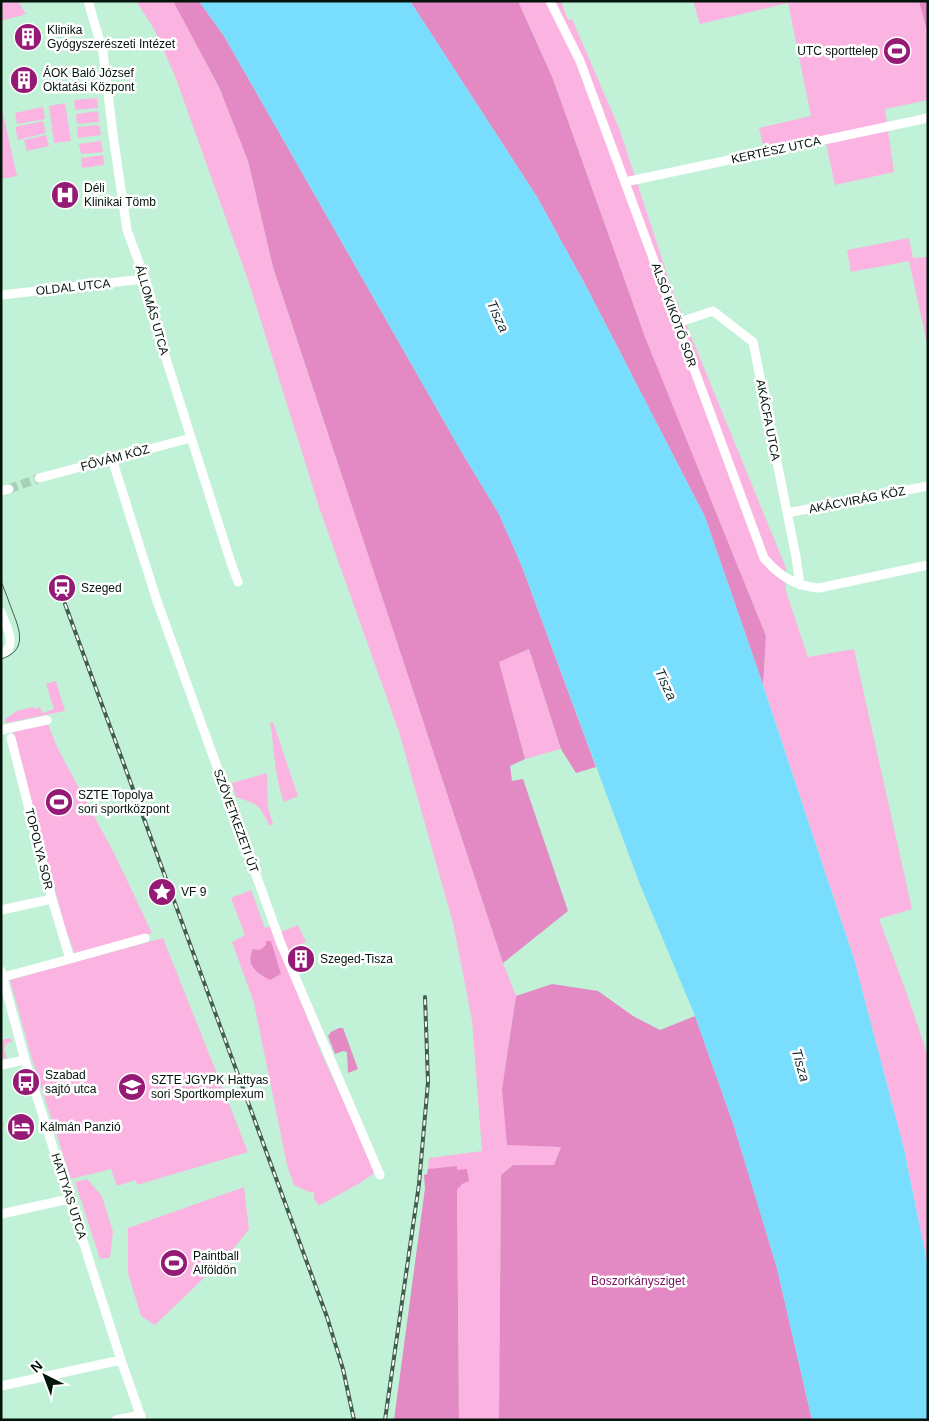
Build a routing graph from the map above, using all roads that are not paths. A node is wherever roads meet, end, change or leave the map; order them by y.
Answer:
1 (88, 1) edge
2 (550, 1) edge
3 (928, 118) edge
4 (625, 182) junction
5 (144, 279) junction
6 (1, 295) edge
7 (677, 323) junction
8 (191, 438) junction
9 (112, 459) junction
10 (38, 478) tunnel mouth
11 (928, 486) edge
12 (787, 513) junction
13 (928, 565) edge
14 (238, 582) dead end
15 (800, 585) junction
16 (1, 612) edge
17 (1, 655) edge
18 (47, 720) dead end
19 (1, 730) edge
20 (11, 738) dead end
21 (52, 899) junction
22 (1, 910) edge
23 (145, 938) dead end
24 (70, 959) junction
25 (2, 974) edge
26 (25, 1060) junction
27 (1, 1065) edge
28 (380, 1175) dead end
29 (69, 1199) junction
30 (1, 1214) edge
31 (121, 1360) junction
32 (1, 1386) edge
33 (141, 1417) edge
34 (116, 1420) edge

1 - 5 street, ÁLLOMÁS UTCA
2 - 4 street, ALSÓ KIKÖTŐ SOR
3 - 4 street, KERTÉSZ UTCA
4 - 7 street, ALSÓ KIKÖTŐ SOR
5 - 6 street, OLDAL UTCA
5 - 8 street, ÁLLOMÁS UTCA
7 - 12 street, AKÁCFA UTCA
7 - 15 street, ALSÓ KIKÖTŐ SOR
8 - 9 street, FŐVÁM KÖZ
8 - 14 street, ÁLLOMÁS UTCA
9 - 10 street, FŐVÁM KÖZ
9 - 28 street, SZÖVETKEZETI ÚT
11 - 12 street, AKÁCVIRÁG KÖZ
12 - 15 street, AKÁCFA UTCA
13 - 15 street, ALSÓ KIKÖTŐ SOR
16 - 17 street
18 - 19 street
20 - 21 street, TOPOLYA SOR
21 - 22 street
21 - 24 street, TOPOLYA SOR
23 - 24 street
24 - 25 street
25 - 26 street, HATTYAS UTCA
26 - 27 street
26 - 29 street, HATTYAS UTCA
29 - 30 street
29 - 31 street, HATTYAS UTCA
31 - 32 street
31 - 33 street, HATTYAS UTCA
33 - 34 street

